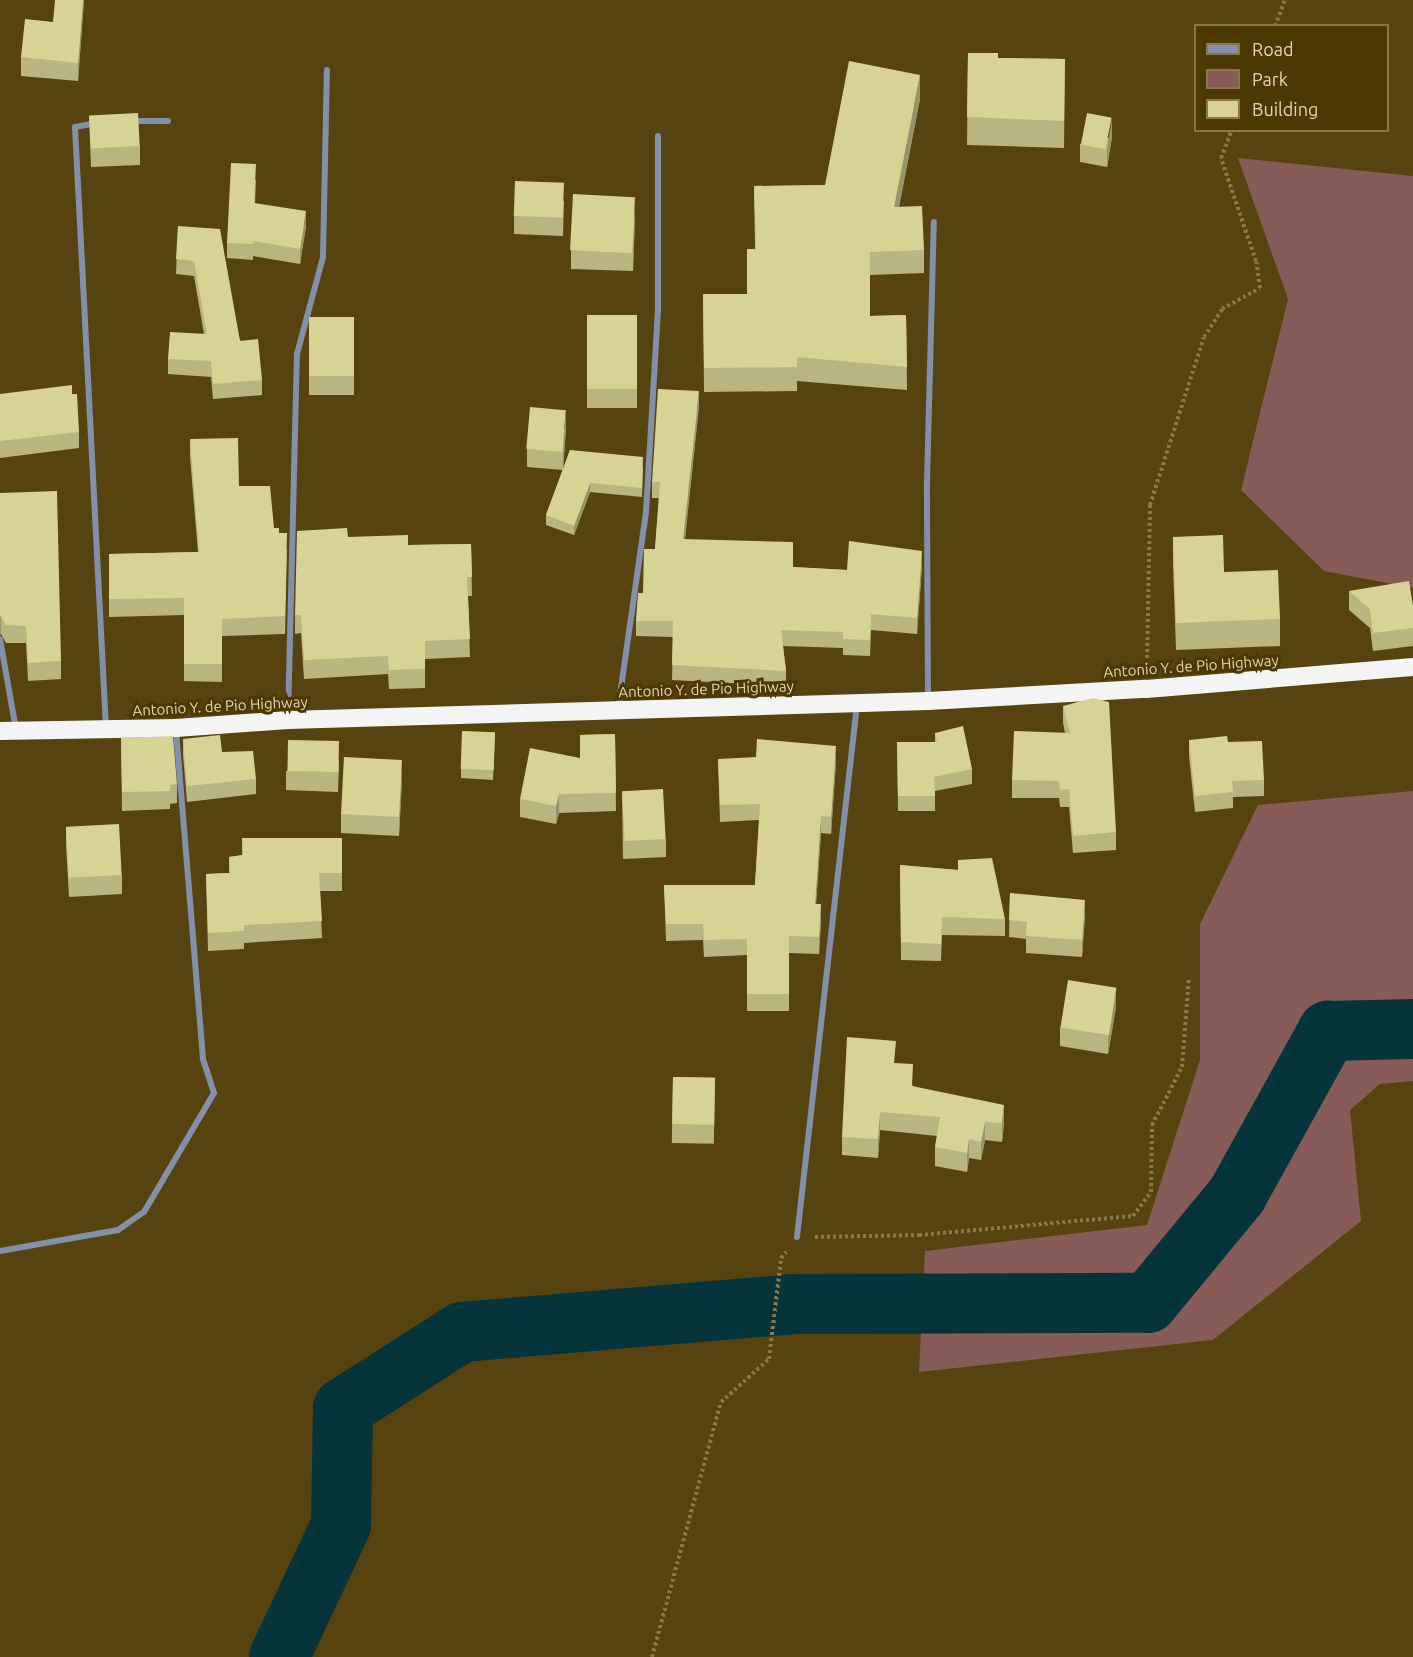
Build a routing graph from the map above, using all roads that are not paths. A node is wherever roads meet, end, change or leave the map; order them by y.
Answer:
1 (327, 70) dead end
2 (108, 121) edge
3 (120, 121) edge
4 (168, 121) dead end
5 (658, 136) dead end
6 (934, 222) dead end
7 (0, 639) edge
8 (1413, 666) edge
9 (858, 701) junction
10 (928, 701) junction
11 (618, 711) junction
12 (288, 720) junction
13 (176, 728) junction
14 (106, 729) junction
15 (8, 730) edge
16 (797, 1237) road end
17 (0, 1251) edge

1 - 12 street
2 - 14 street
3 - 4 street
5 - 11 street
6 - 10 street
7 - 15 street
8 - 10 highway, Antonio Y. de Pio Highway
9 - 10 highway, Antonio Y. de Pio Highway
9 - 11 highway, Antonio Y. de Pio Highway
9 - 16 street
11 - 12 highway, Antonio Y. de Pio Highway
12 - 13 highway, Antonio Y. de Pio Highway
13 - 14 highway, Antonio Y. de Pio Highway
13 - 17 street
14 - 15 highway, Antonio Y. de Pio Highway

